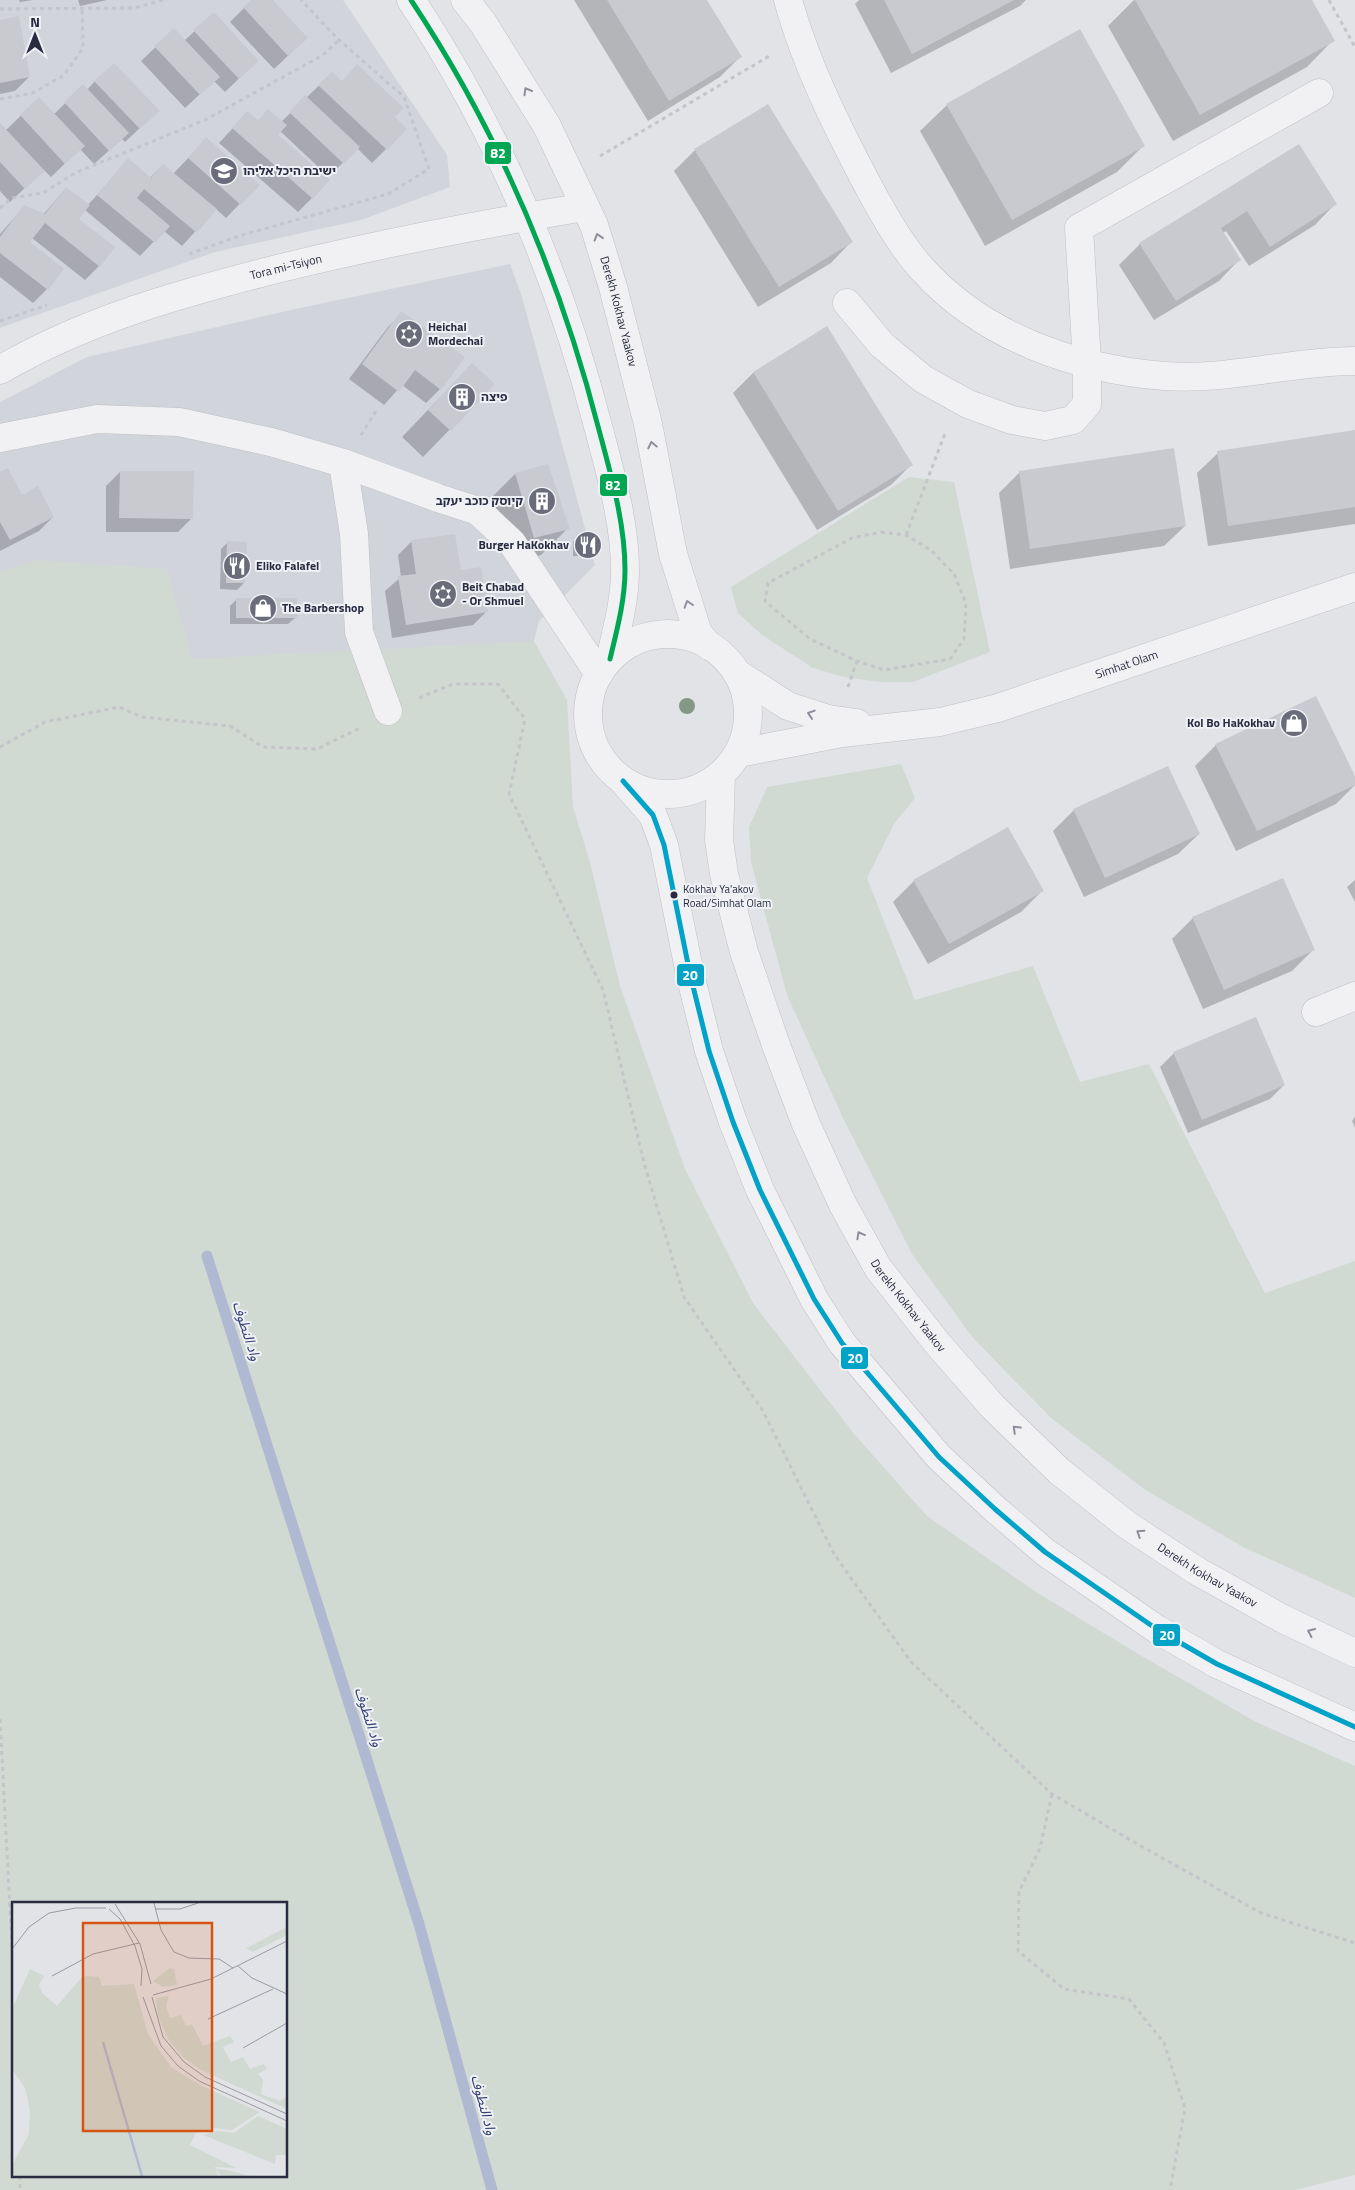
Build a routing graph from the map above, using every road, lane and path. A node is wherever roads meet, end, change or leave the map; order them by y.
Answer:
1 (163, 0) edge
2 (301, 0) edge
3 (411, 0) edge
4 (465, 0) edge
5 (788, 0) edge
6 (1329, 0) edge
7 (82, 8) junction
8 (0, 10) edge
9 (801, 37) junction
10 (339, 40) junction
11 (1355, 47) edge
12 (1320, 93) dead end
13 (0, 99) edge
14 (570, 174) junction
15 (585, 207) junction
16 (0, 208) edge
17 (527, 216) junction
18 (186, 256) dead end
19 (53, 303) dead end
20 (847, 303) dead end
21 (0, 321) edge
22 (1355, 361) edge
23 (1087, 363) junction
24 (0, 370) edge
25 (958, 399) junction
26 (0, 438) edge
27 (343, 463) junction
28 (906, 535) junction
29 (1355, 587) edge
30 (709, 646) junction
31 (604, 667) junction
32 (738, 674) junction
33 (388, 711) junction
34 (893, 726) junction
35 (0, 747) edge
36 (739, 753) junction
37 (721, 775) junction
38 (623, 781) junction
39 (1355, 996) edge
40 (1316, 1012) dead end
41 (1355, 1653) edge
42 (0, 1719) edge
43 (1355, 1726) edge
44 (1052, 1794) junction
45 (12, 1928) edge
46 (1355, 1943) edge
47 (1170, 2190) edge

1 - 7 path
2 - 10 path
3 - 17 street
14 -> 4 street, Derekh Kokhav Yaakov
5 - 9 street
6 - 11 path
7 - 8 path
7 - 13 path
9 - 14 path
9 - 23 street
10 - 16 path
10 - 18 path
12 - 23 street
14 - 15 street, Derekh Kokhav Yaakov
15 - 17 street, Tora mi-Tsiyon
30 -> 15 street, Derekh Kokhav Yaakov
17 - 24 street, Tora mi-Tsiyon
17 - 31 street
19 - 21 path
20 - 25 street
22 - 23 street
23 - 25 street
25 - 28 path
26 - 27 street
27 - 31 street
27 - 33 street
28 - 28 path
29 - 34 street, Simhat Olam
30 - 31 street
30 - 32 street
31 - 38 street
34 -> 32 street, Simhat Olam
32 - 36 street
33 - 35 path
33 - 44 path
34 - 36 street, Simhat Olam
36 - 37 street
37 - 38 street
41 -> 37 street, Derekh Kokhav Yaakov
38 - 43 street
39 - 40 street
42 - 45 path
44 - 46 path
44 - 47 path

